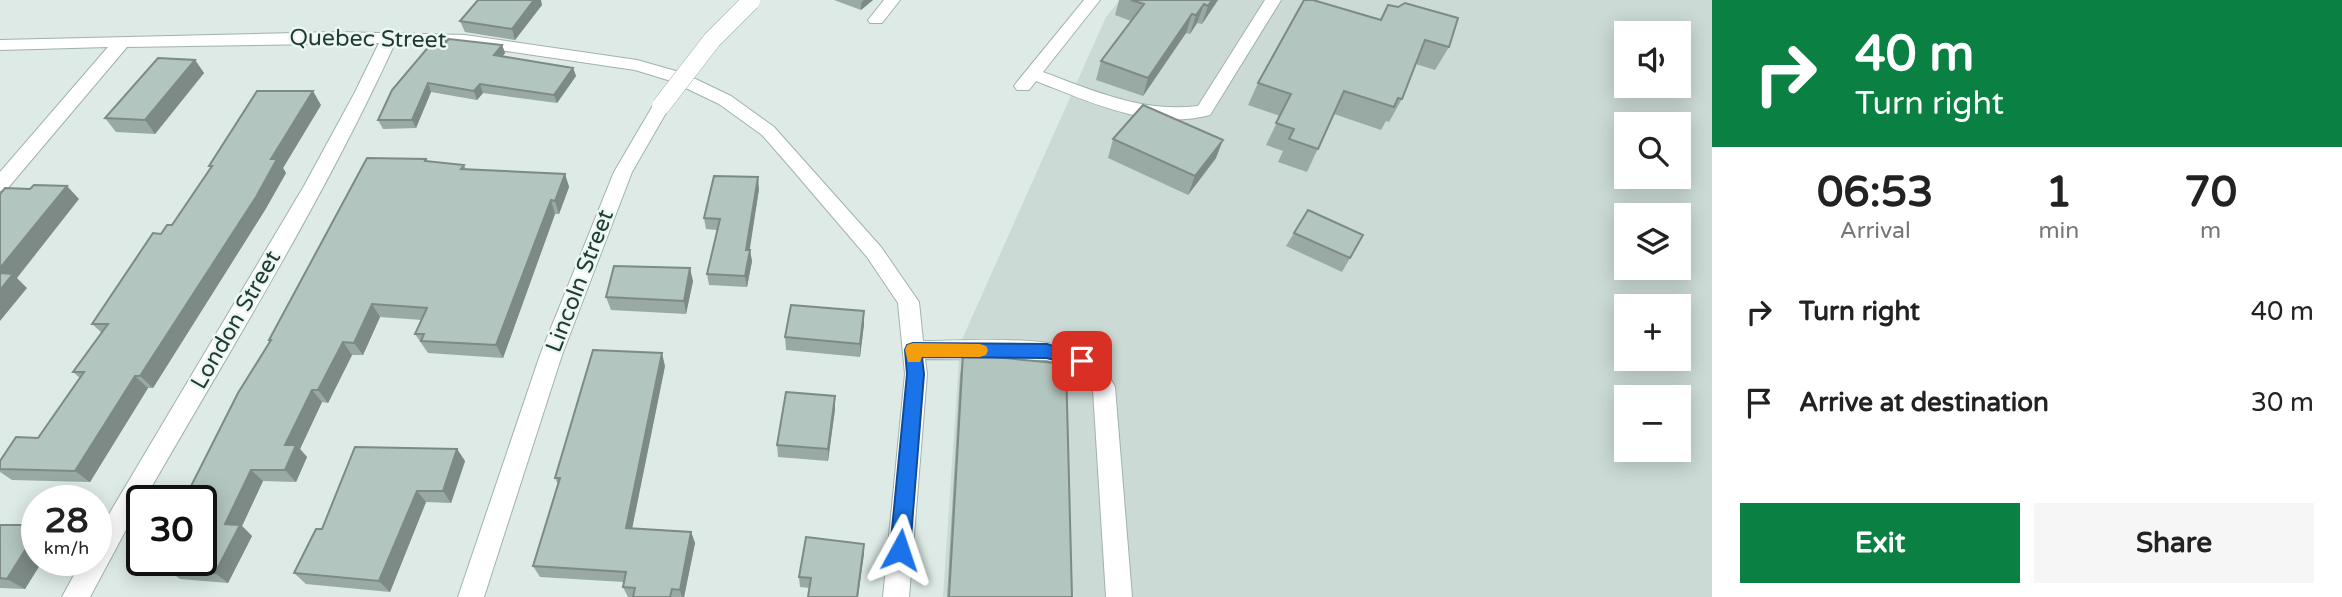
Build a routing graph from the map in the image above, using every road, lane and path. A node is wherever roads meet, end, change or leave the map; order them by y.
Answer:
1 (892, 0) edge
2 (1092, 0) edge
3 (1273, 0) edge
4 (752, 1) edge
5 (876, 20) dead end
6 (389, 38) junction
7 (122, 42) junction
8 (0, 44) edge
9 (0, 184) edge
10 (913, 350) junction
11 (75, 597) edge
12 (471, 597) edge
13 (896, 597) edge
14 (1119, 597) edge

1 - 5 street
2 - 3 street
4 - 12 street, Lincoln Street, bridge
6 - 7 street, Quebec Street
6 - 10 street, Quebec Street
6 - 11 street, London Street
7 - 8 street, Quebec Street
7 - 9 street
10 - 13 street, Quebec Street
10 - 14 street

